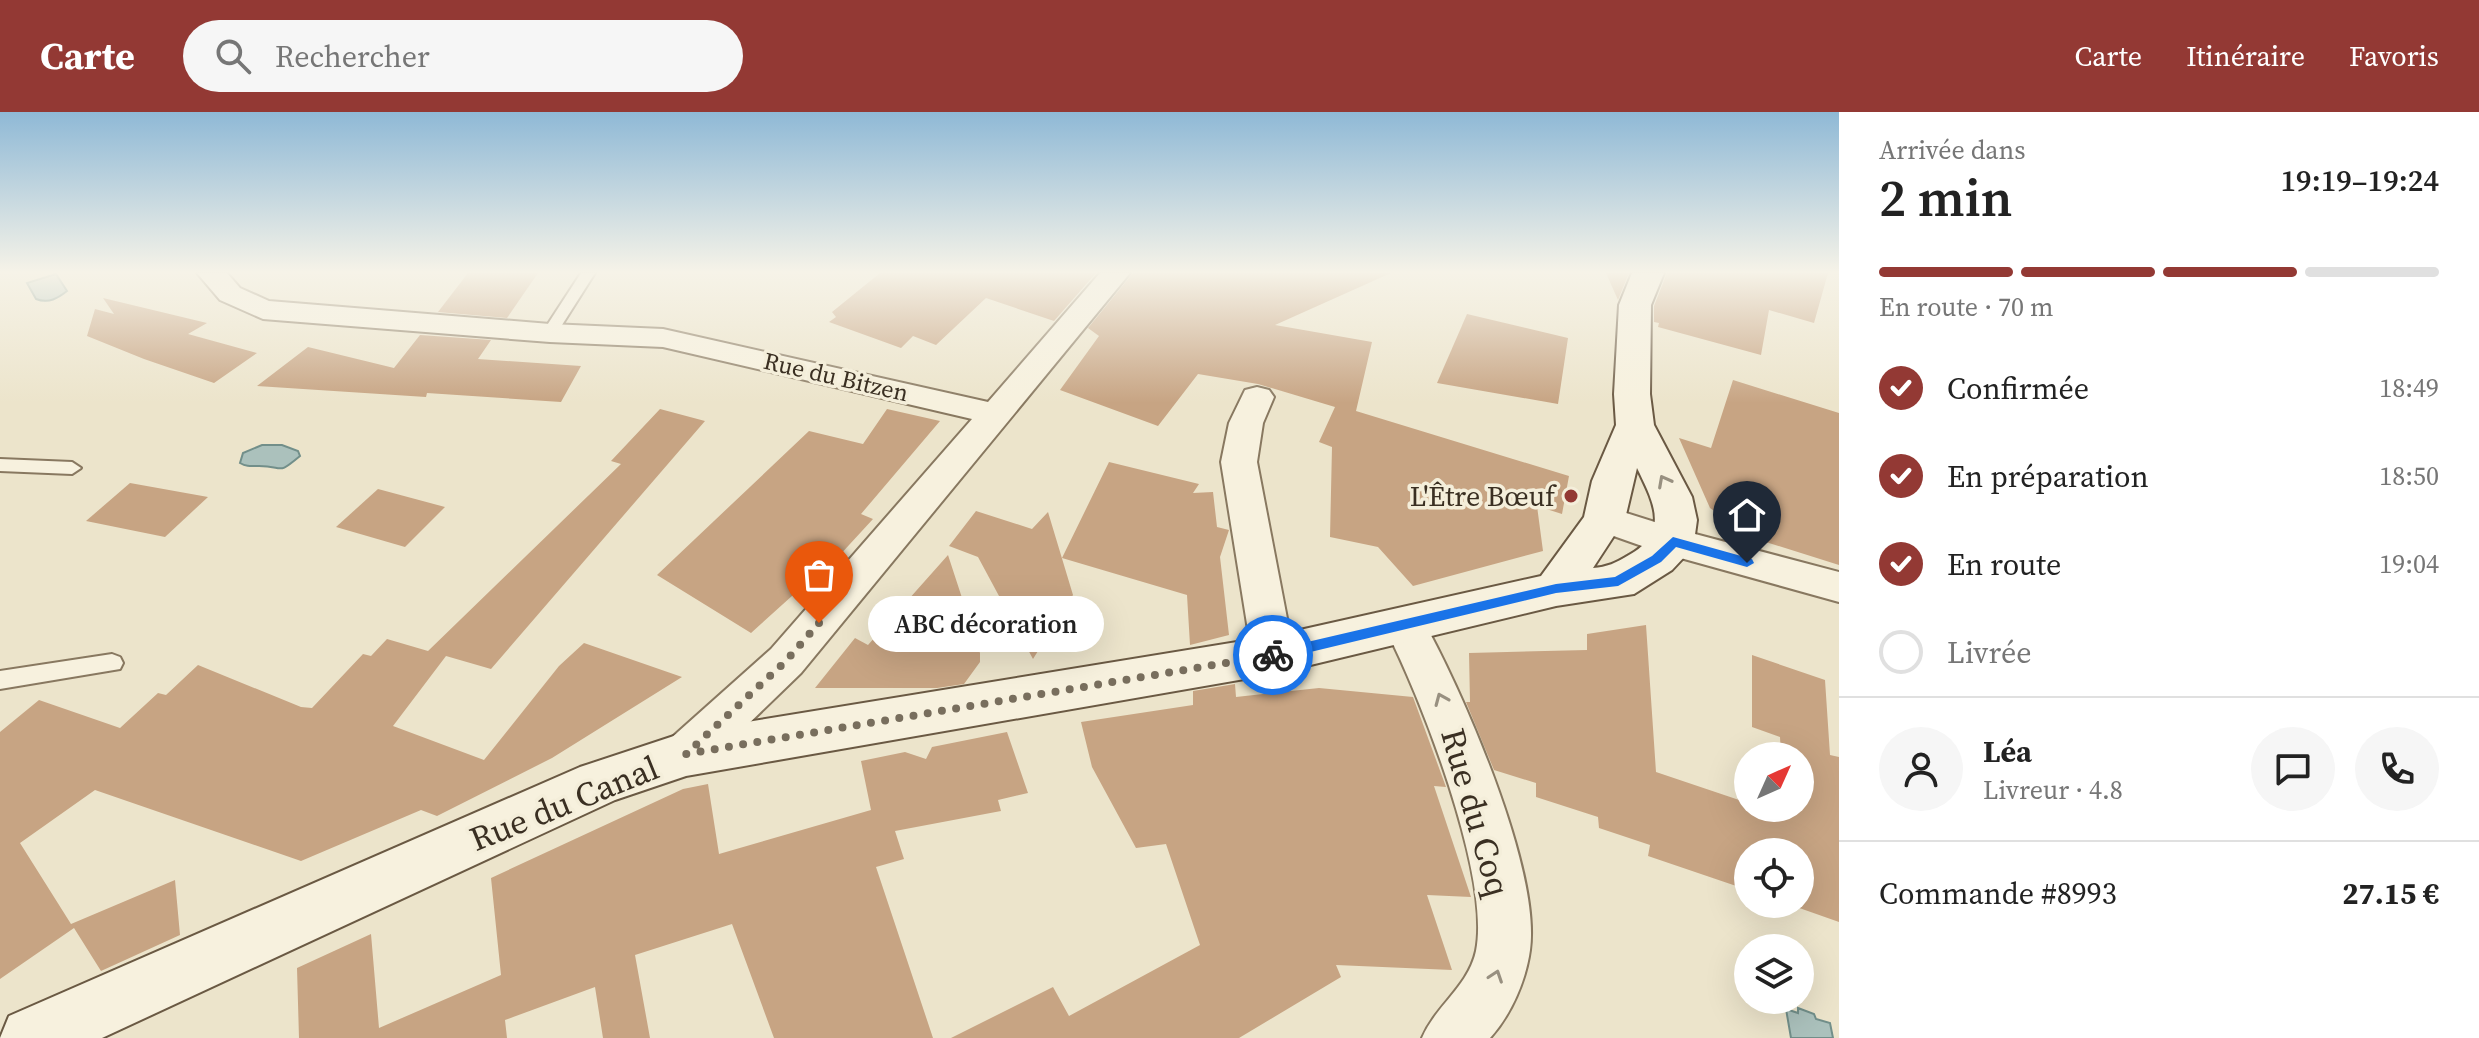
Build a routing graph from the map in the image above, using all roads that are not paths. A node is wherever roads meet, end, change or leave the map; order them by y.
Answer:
1 (341, 316) edge
2 (561, 316) edge
3 (1079, 316) edge
4 (1633, 316) edge
5 (550, 333) junction
6 (1257, 397) dead end
7 (996, 414) junction
8 (1635, 425) junction
9 (0, 465) edge
10 (72, 468) dead end
11 (1604, 519) junction
12 (1673, 542) junction
13 (1839, 587) edge
14 (1556, 589) junction
15 (1405, 626) junction
16 (1273, 655) junction
17 (112, 663) dead end
18 (0, 680) edge
19 (686, 754) junction
20 (31, 1038) edge
21 (1451, 1038) edge

1 - 5 street, Rue du Bitzen
2 - 5 lane
3 - 7 street
4 - 8 main road
5 - 7 street, Rue du Bitzen
6 - 16 street
7 - 19 street
8 - 11 main road
12 -> 8 main road
9 - 10 lane
11 - 12 street
11 - 14 main road
12 - 13 street
12 - 14 main road, Rue du Canal
14 - 15 main road, Rue du Canal
15 - 16 main road, Rue du Canal
21 -> 15 street, Rue du Coq
16 - 19 main road, Rue du Canal
17 - 18 lane
19 - 20 main road, Rue du Canal

